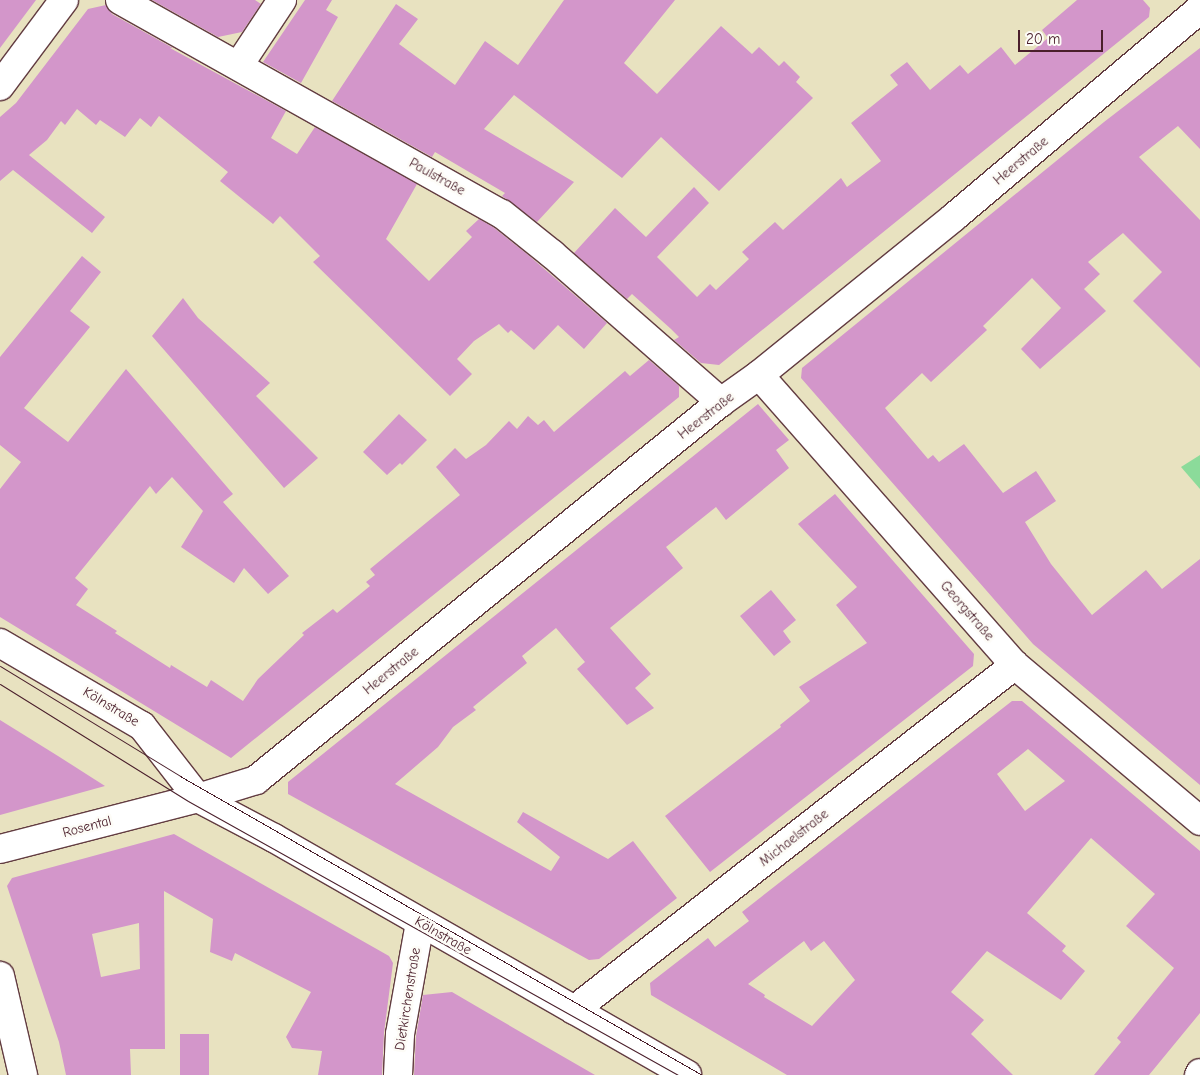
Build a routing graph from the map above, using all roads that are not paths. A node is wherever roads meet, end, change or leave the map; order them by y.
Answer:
1 (64, 0) edge
2 (120, 0) edge
3 (282, 0) edge
4 (1193, 7) edge
5 (238, 65) junction
6 (0, 86) edge
7 (759, 376) junction
8 (721, 402) junction
9 (0, 644) edge
10 (1014, 665) junction
11 (185, 801) junction
12 (1200, 821) edge
13 (0, 849) edge
14 (420, 923) junction
15 (0, 976) edge
16 (574, 1010) junction
17 (23, 1075) edge
18 (398, 1075) edge
19 (687, 1075) edge

1 - 6 street
2 - 5 street, Paulstraße
3 - 5 street
4 - 7 street, Heerstraße
5 - 8 street, Paulstraße
7 - 8 street, Heerstraße
7 - 10 street, Georgstraße
8 - 11 street, Heerstraße
9 - 11 street, Kölnstraße
10 - 12 street, Georgstraße
10 - 16 street, Michaelstraße
11 - 13 street, Rosental
11 - 14 street, Kölnstraße
14 - 16 street, Kölnstraße
14 - 18 street, Dietkirchenstraße
15 - 17 street
16 - 19 street, Kölnstraße

